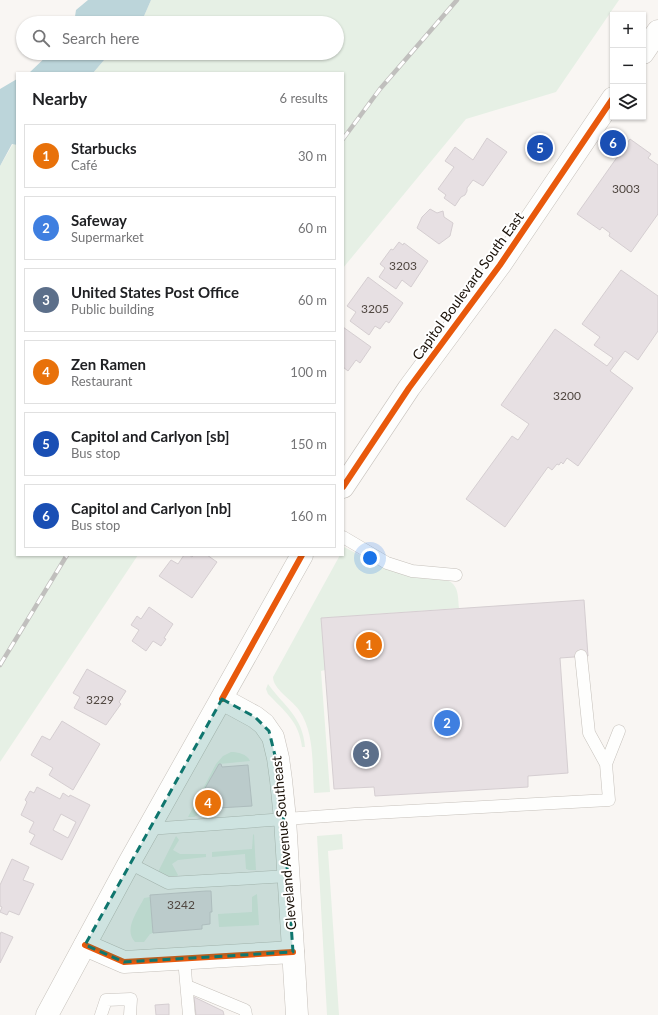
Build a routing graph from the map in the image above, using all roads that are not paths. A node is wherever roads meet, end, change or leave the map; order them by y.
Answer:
1 (658, 31) edge
2 (646, 49) edge
3 (610, 102) edge
4 (344, 486) edge
5 (344, 538) edge
6 (301, 556) edge
7 (456, 575) dead end
8 (581, 656) dead end
9 (222, 699) junction
10 (619, 731) dead end
11 (606, 764) junction
12 (285, 819) junction
13 (148, 829) junction
14 (129, 863) junction
15 (289, 876) junction
16 (85, 945) junction
17 (293, 952) junction
18 (184, 959) junction
19 (187, 986) junction
20 (113, 1000) junction
21 (46, 1015) edge
22 (101, 1015) edge
23 (108, 1015) edge
24 (130, 1015) edge
25 (190, 1015) edge
26 (246, 1015) edge
27 (297, 1015) edge

1 - 2 main road
3 - 4 main road, Capitol Boulevard South East
5 - 7 lane
6 - 9 main road
8 - 11 lane
9 - 12 main road, Cleveland Avenue Southeast
9 - 13 main road
10 - 11 lane
11 - 12 lane
12 - 13 lane
12 - 15 main road, Cleveland Avenue Southeast
13 - 14 main road
14 - 15 lane
14 - 16 main road
15 - 17 main road, Cleveland Avenue Southeast
16 - 18 main road
16 - 21 main road
17 - 18 main road
17 - 27 main road, Cleveland Avenue Southeast
18 - 19 lane
19 - 25 lane
19 - 26 lane
20 - 22 lane
20 - 23 lane
20 - 24 lane

